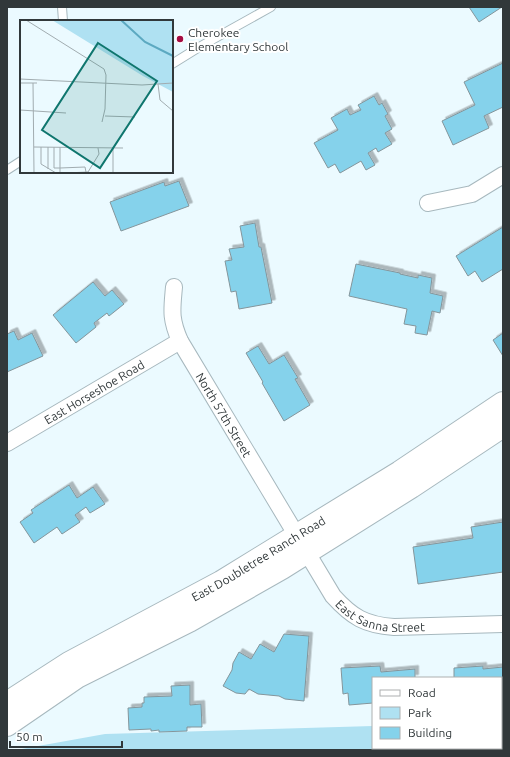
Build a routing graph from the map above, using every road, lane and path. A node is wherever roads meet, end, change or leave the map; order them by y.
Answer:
1 (62, 7) edge
2 (271, 7) edge
3 (63, 20) edge
4 (173, 63) edge
5 (20, 162) edge
6 (7, 170) edge
7 (503, 175) edge
8 (428, 203) dead end
9 (174, 287) dead end
10 (180, 341) junction
11 (503, 403) edge
12 (503, 426) edge
13 (7, 443) edge
14 (303, 543) junction
15 (169, 620) junction
16 (503, 624) edge
17 (7, 702) edge
18 (7, 725) edge

1 - 3 lane
2 - 4 lane
5 - 6 lane
7 - 8 street
9 - 10 street, North 57th Street
10 - 13 street, East Horseshoe Road
10 - 14 street, North 57th Street
11 - 14 main road, East Doubletree Ranch Road
12 - 14 main road, East Doubletree Ranch Road
14 - 15 main road, East Doubletree Ranch Road
14 - 16 street, East Sanna Street
15 - 17 main road, East Doubletree Ranch Road
15 - 18 main road, East Doubletree Ranch Road

